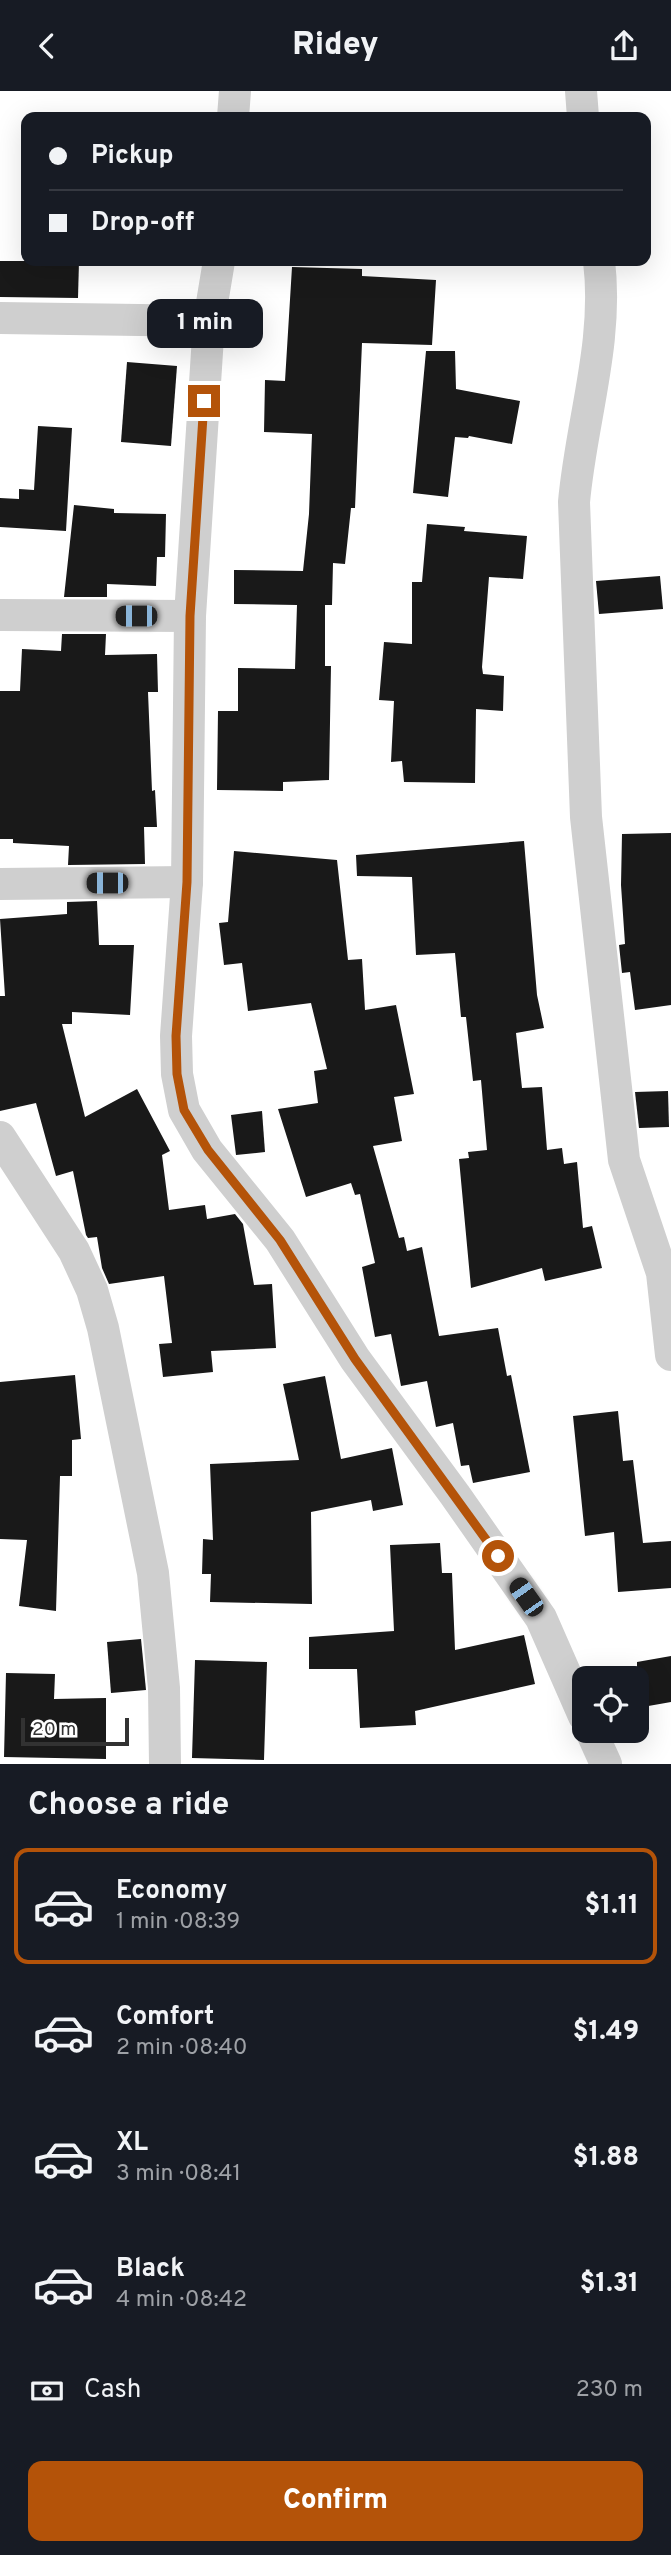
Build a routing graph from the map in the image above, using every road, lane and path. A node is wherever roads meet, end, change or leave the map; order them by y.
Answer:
1 (235, 91) edge
2 (581, 91) edge
3 (233, 112) edge
4 (583, 112) edge
5 (218, 266) edge
6 (600, 266) edge
7 (0, 318) edge
8 (209, 321) junction
9 (0, 615) edge
10 (190, 616) junction
11 (187, 882) junction
12 (0, 884) edge
13 (0, 1137) edge
14 (671, 1355) edge
15 (572, 1689) edge
16 (596, 1743) edge
17 (164, 1764) edge
18 (606, 1764) edge

1 - 3 street
2 - 4 street
5 - 8 street
6 - 14 street
7 - 8 street
8 - 10 street
9 - 10 street
10 - 11 street
11 - 12 street
11 - 15 street
13 - 17 street
16 - 18 street

